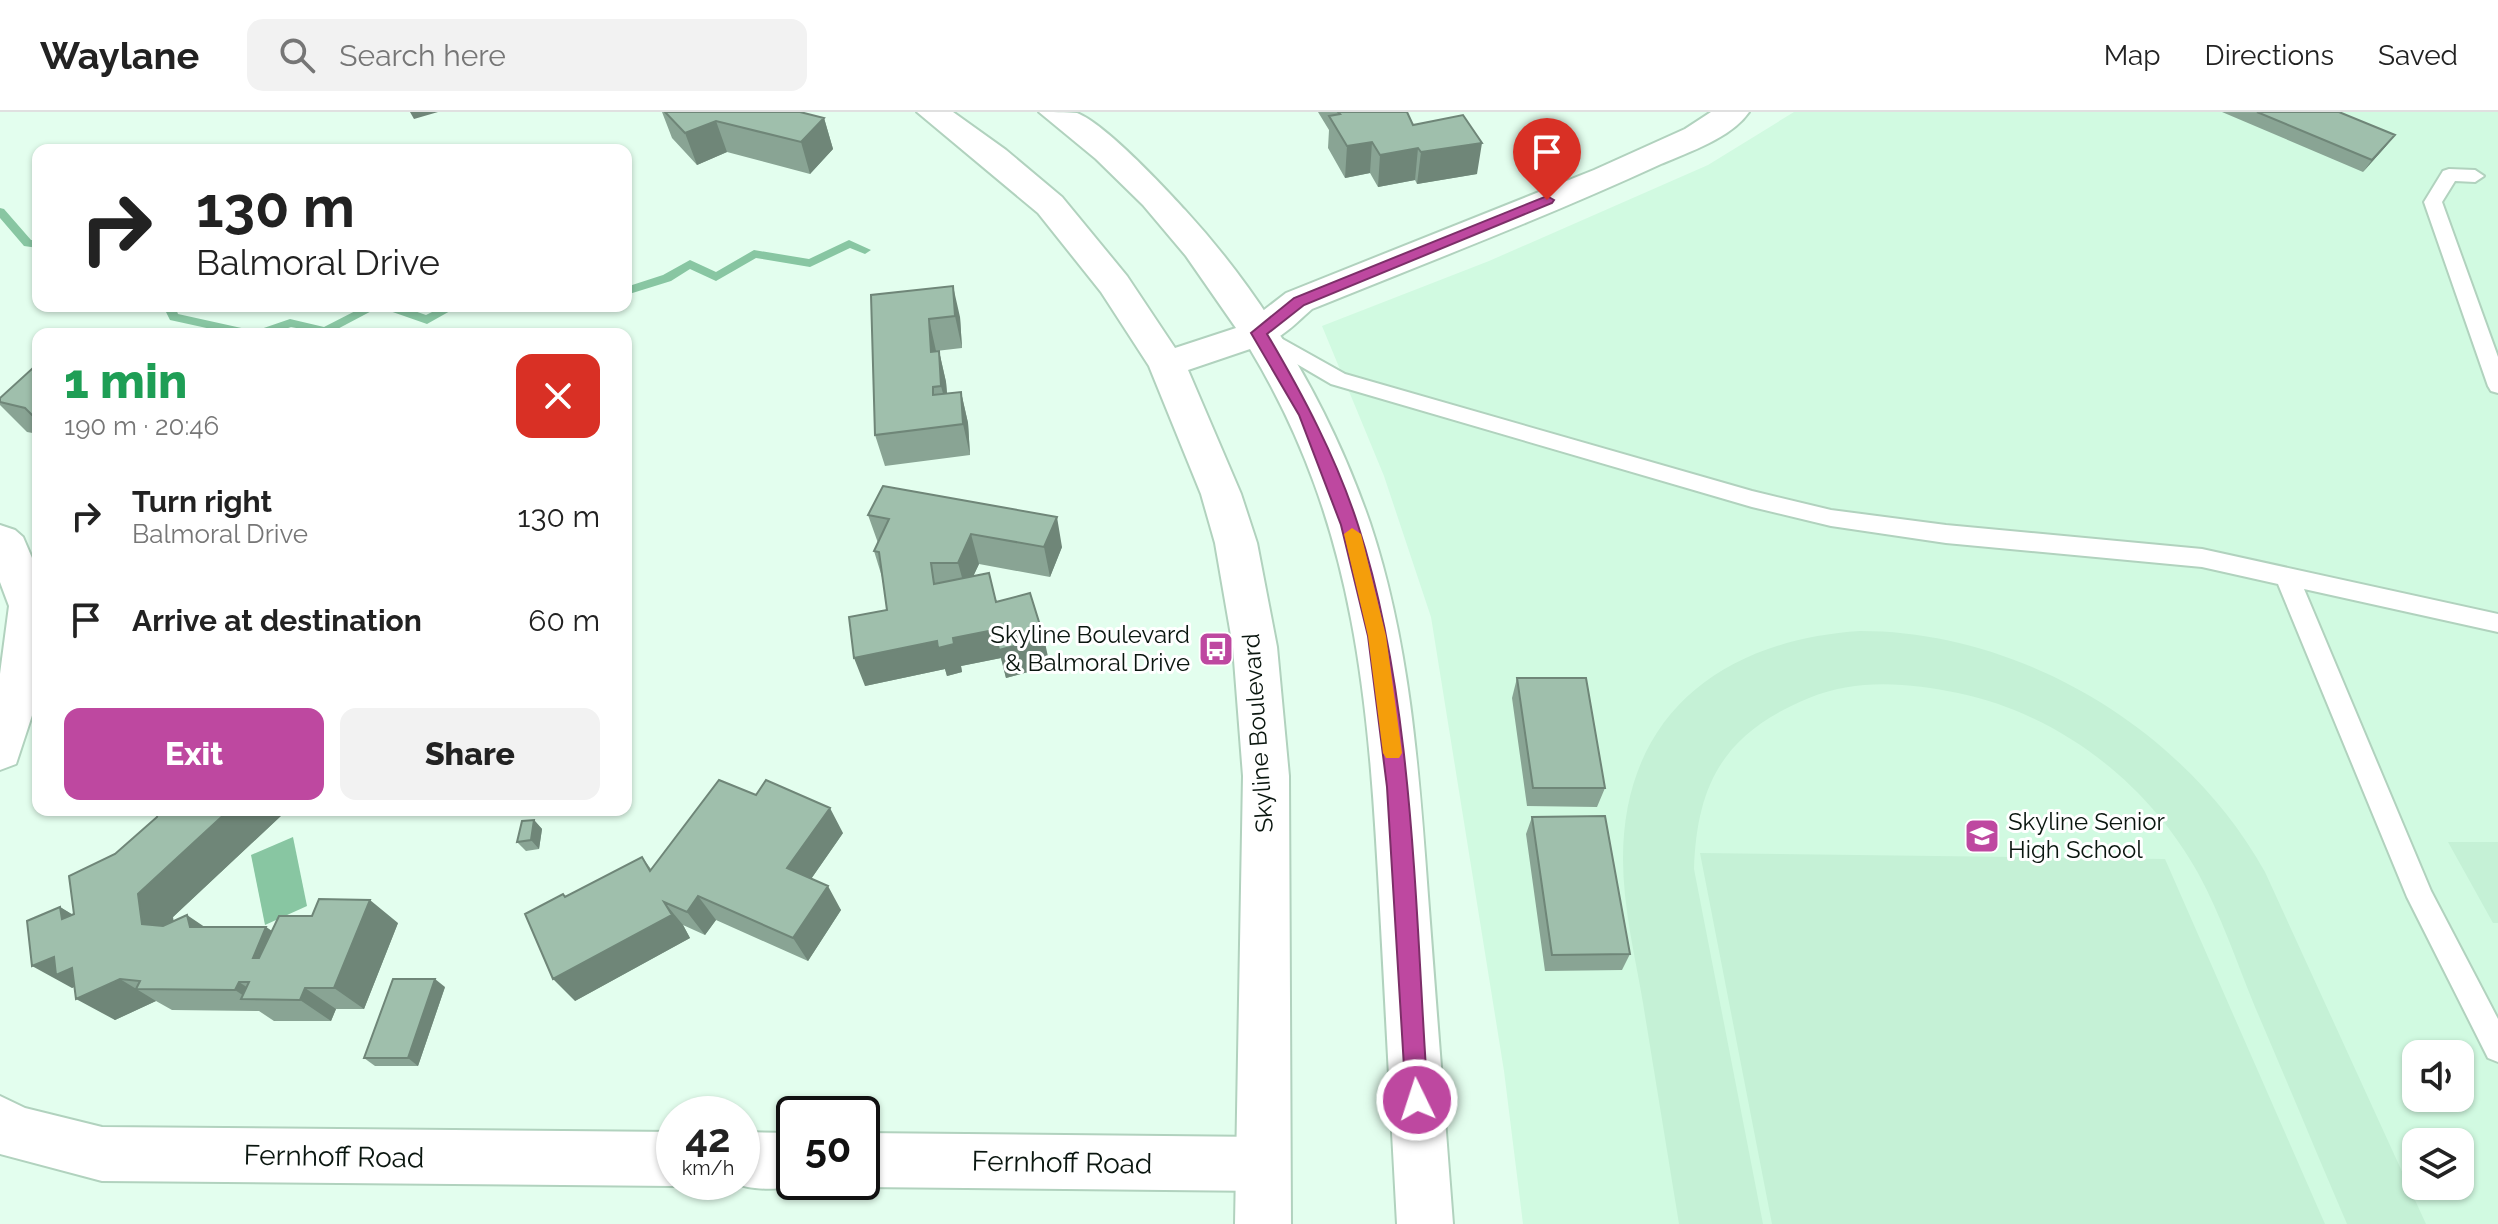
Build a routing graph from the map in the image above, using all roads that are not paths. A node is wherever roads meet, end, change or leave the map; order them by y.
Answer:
1 (933, 112) edge
2 (1055, 112) edge
3 (1733, 112) edge
4 (2475, 176) dead end
5 (1259, 333) junction
6 (1167, 364) junction
7 (2498, 386) edge
8 (0, 541) edge
9 (2287, 577) junction
10 (2498, 623) edge
11 (0, 750) edge
12 (2498, 1048) edge
13 (0, 1123) edge
14 (656, 1159) edge
15 (880, 1160) edge
16 (1263, 1164) junction
17 (1263, 1224) edge
18 (1425, 1224) edge

1 - 6 main road, Skyline Boulevard
2 - 5 main road
3 - 5 main road
4 - 7 lane
5 - 6 main road
5 - 9 lane
5 - 18 main road
6 - 16 main road, Skyline Boulevard
8 - 11 main road
9 - 10 lane
9 - 12 lane
13 - 14 main road, Fernhoff Road
15 - 16 main road, Fernhoff Road
16 - 17 main road, Skyline Boulevard

